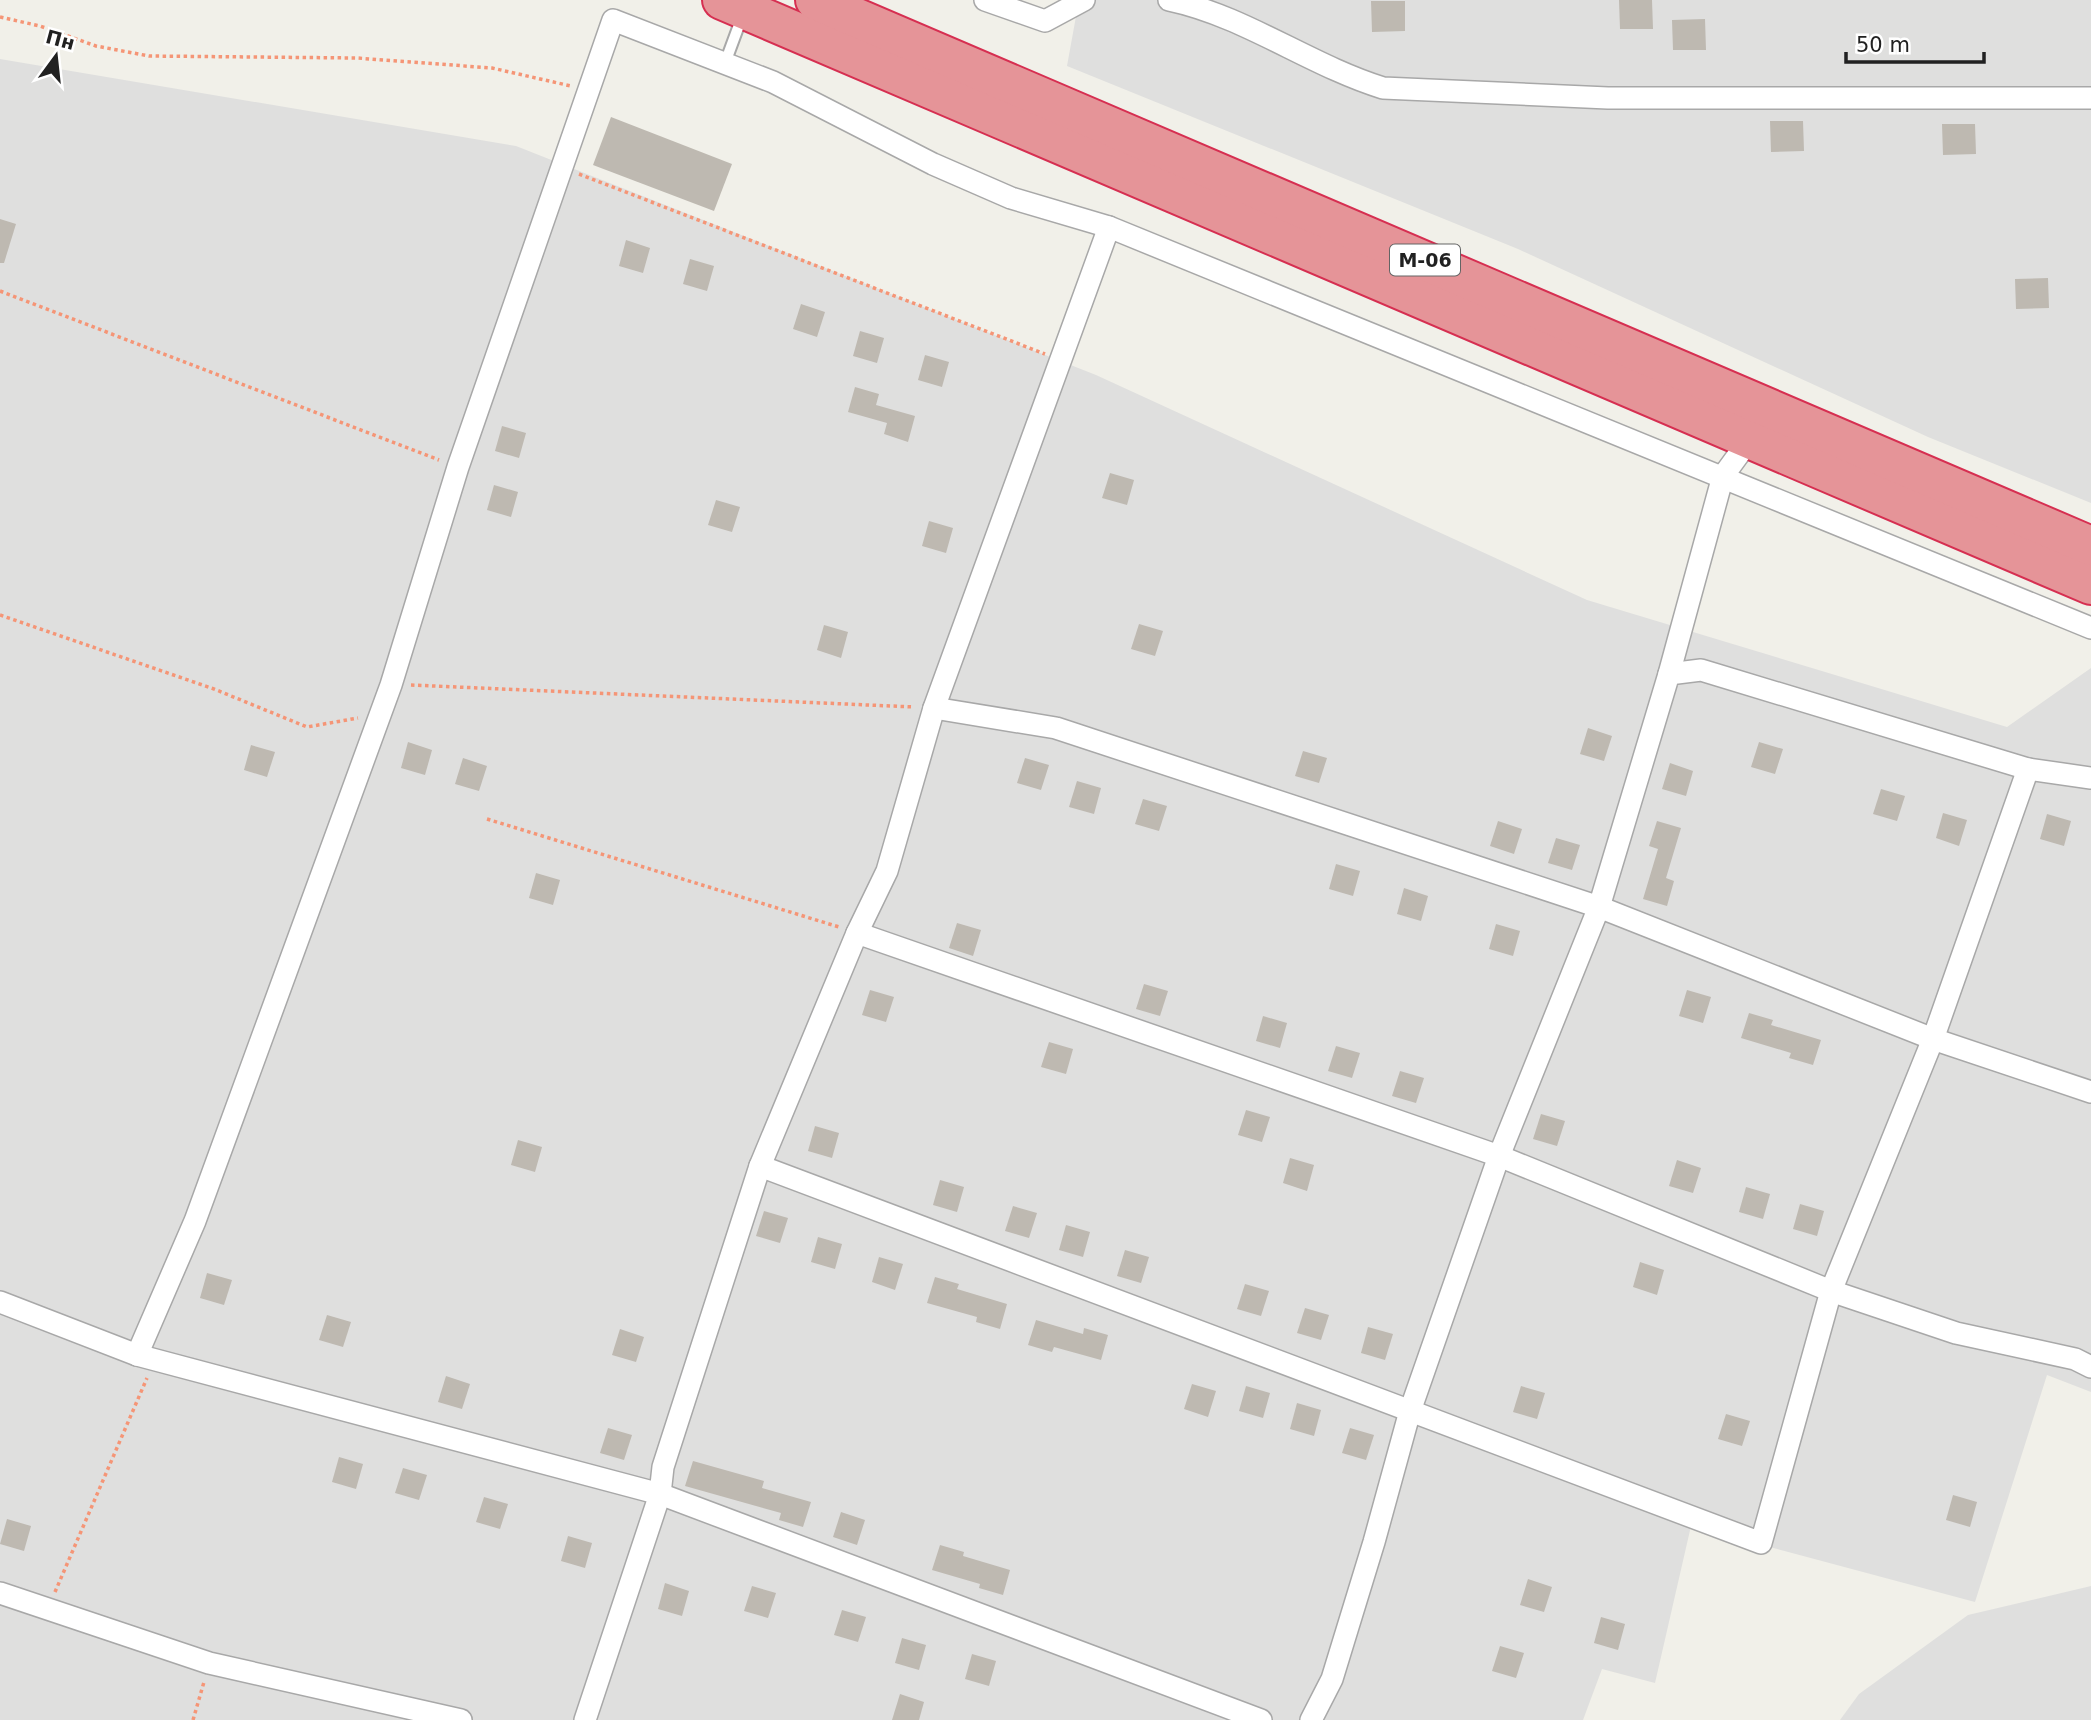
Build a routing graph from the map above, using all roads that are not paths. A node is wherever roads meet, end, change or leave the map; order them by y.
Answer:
1 (815, 0) edge
2 (985, 0) edge
3 (1084, 0) edge
4 (1169, 0) edge
5 (734, 5) edge
6 (725, 63) junction
7 (2091, 98) edge
8 (1109, 227) junction
9 (1750, 439) junction
10 (1723, 476) junction
11 (2091, 546) edge
12 (2091, 585) edge
13 (2091, 628) edge
14 (1669, 674) junction
15 (934, 708) junction
16 (2028, 769) junction
17 (2091, 778) edge
18 (1599, 907) junction
19 (858, 933) junction
20 (1933, 1039) junction
21 (2091, 1092) edge
22 (1499, 1156) junction
23 (760, 1166) junction
24 (1831, 1291) junction
25 (0, 1302) edge
26 (146, 1357) junction
27 (2091, 1367) edge
28 (1410, 1411) junction
29 (660, 1494) junction
30 (0, 1593) edge
31 (461, 1720) edge
32 (585, 1720) edge
33 (1261, 1720) edge
34 (1311, 1720) edge

1 - 11 highway, М-06
2 - 3 street
4 - 7 street
5 - 6 lane
5 - 9 highway, М-06
6 - 8 street
6 - 26 street
8 - 10 street
8 - 15 street
9 - 10 street
9 - 12 highway, М-06
10 - 13 street
10 - 14 street
14 - 16 street
14 - 18 street
15 - 18 street
15 - 19 street
16 - 17 street
16 - 20 street
18 - 20 street
18 - 22 street
19 - 22 street
19 - 23 street
20 - 21 street
20 - 24 street
22 - 24 street
22 - 28 street
23 - 28 street
23 - 29 street
24 - 27 street
24 - 28 street
25 - 26 street
26 - 29 street
28 - 34 street
29 - 32 street
29 - 33 street
30 - 31 street

